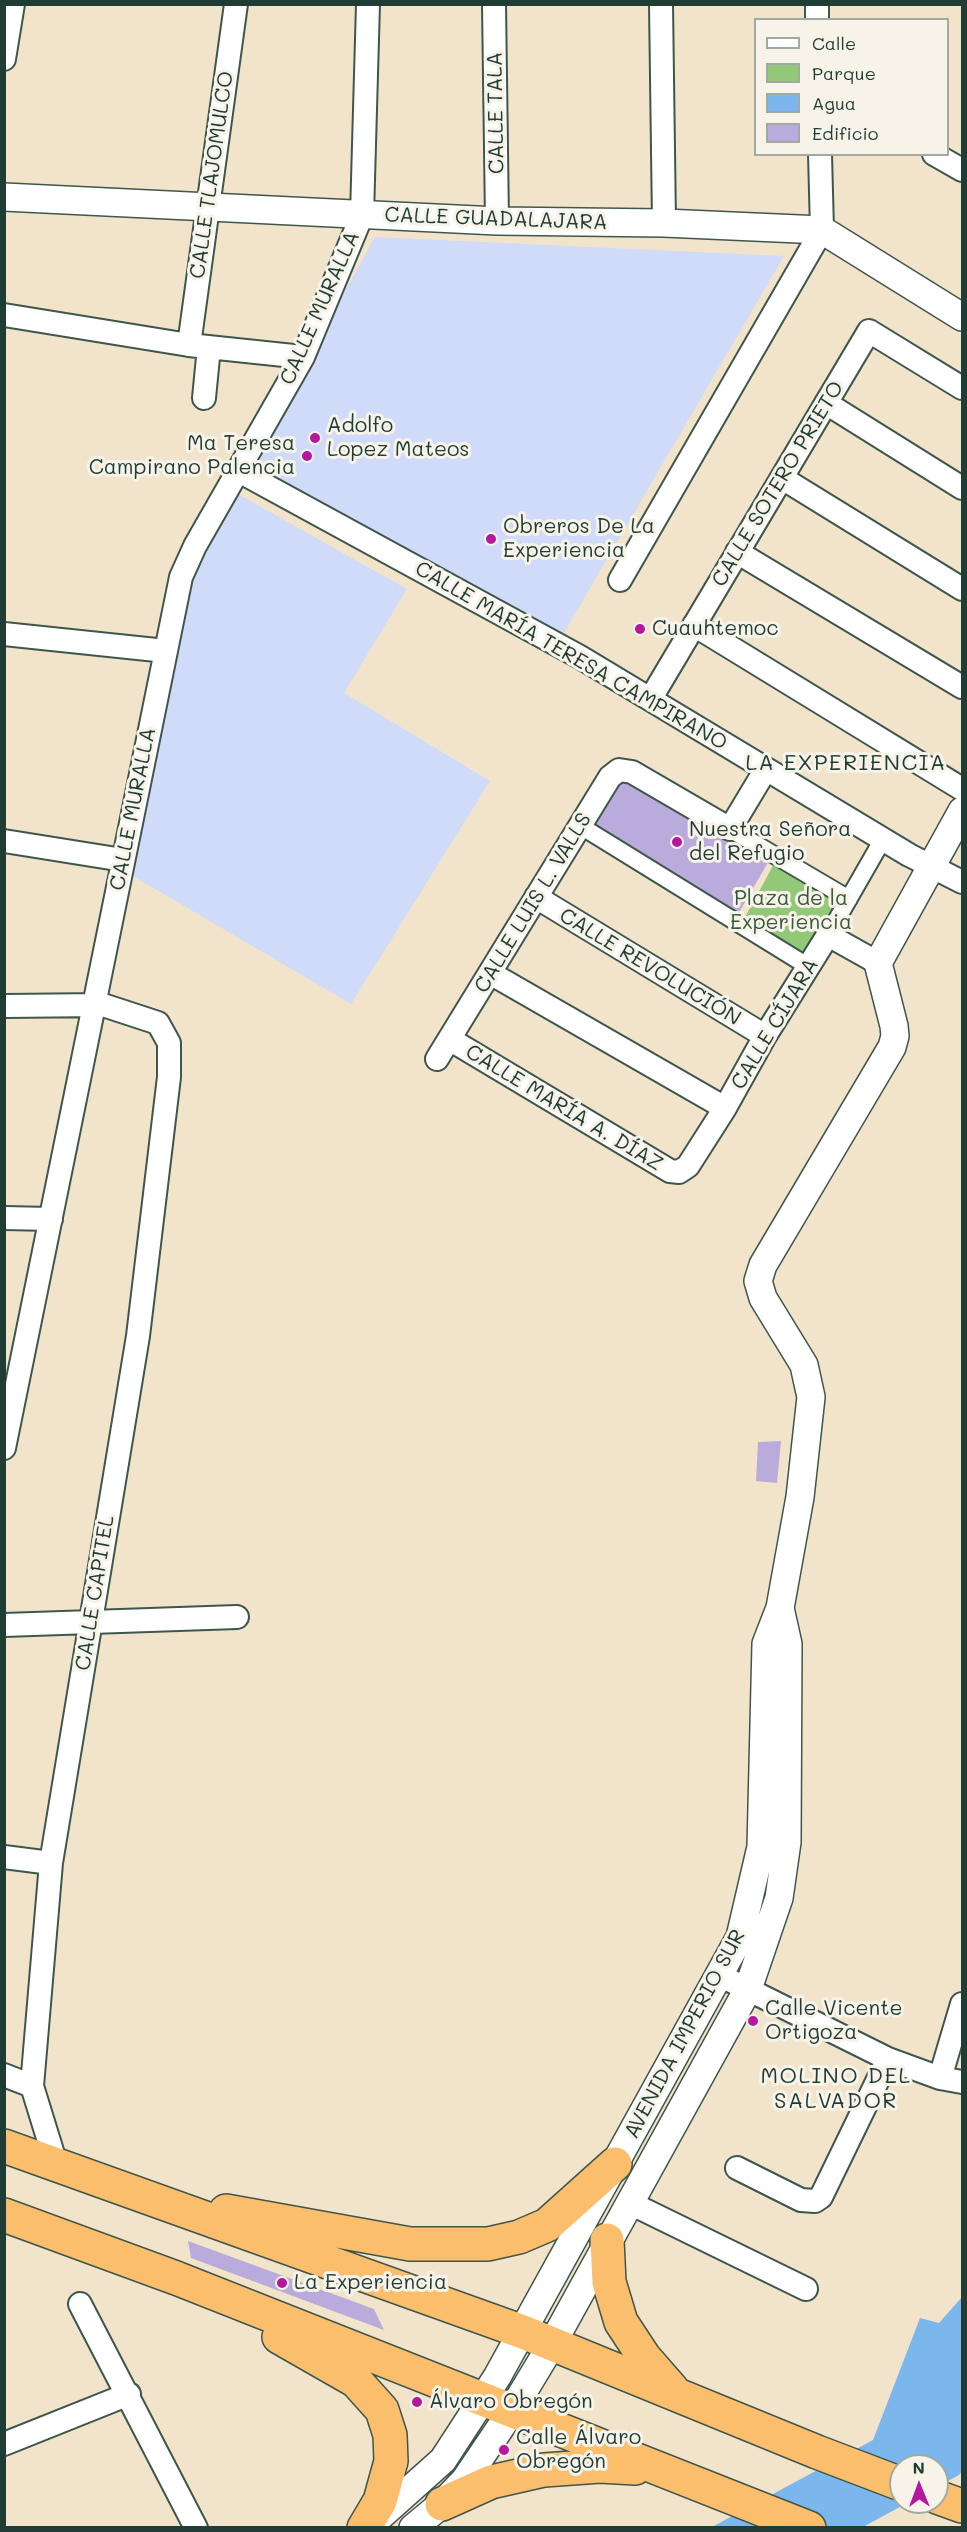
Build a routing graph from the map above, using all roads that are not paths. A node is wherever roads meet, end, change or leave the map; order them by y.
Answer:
1 (13, 4) edge
2 (236, 4) edge
3 (368, 4) edge
4 (494, 4) edge
5 (661, 4) edge
6 (4, 59) edge
7 (820, 156) edge
8 (938, 156) edge
9 (963, 170) edge
10 (4, 197) edge
11 (207, 207) junction
12 (362, 215) junction
13 (497, 221) junction
14 (664, 223) junction
15 (822, 230) junction
16 (4, 315) edge
17 (963, 317) edge
18 (199, 346) junction
19 (303, 357) junction
20 (963, 388) edge
21 (204, 398) dead end
22 (826, 403) junction
23 (239, 471) junction
24 (782, 478) junction
25 (963, 488) edge
26 (737, 552) junction
27 (620, 580) dead end
28 (963, 589) edge
29 (694, 625) junction
30 (4, 634) edge
31 (166, 651) junction
32 (963, 687) edge
33 (651, 698) junction
34 (766, 769) junction
35 (963, 789) edge
36 (963, 811) edge
37 (579, 825) junction
38 (730, 829) junction
39 (883, 839) junction
40 (4, 841) edge
41 (123, 860) junction
42 (930, 866) junction
43 (963, 882) edge
44 (536, 897) junction
45 (849, 899) junction
46 (828, 935) junction
47 (878, 963) junction
48 (809, 967) junction
49 (490, 973) junction
50 (94, 1003) junction
51 (4, 1006) edge
52 (765, 1036) junction
53 (451, 1040) junction
54 (437, 1059) dead end
55 (725, 1107) junction
56 (679, 1172) joint
57 (4, 1218) edge
58 (51, 1219) junction
59 (5, 1441) edge
60 (780, 1608) junction
61 (237, 1617) dead end
62 (90, 1621) junction
63 (4, 1625) edge
64 (4, 1857) edge
65 (51, 1863) junction
66 (721, 1976) junction
67 (748, 1989) junction
68 (963, 2004) edge
69 (888, 2059) junction
70 (4, 2075) edge
71 (952, 2080) edge
72 (32, 2086) junction
73 (4, 2146) edge
74 (56, 2164) junction
75 (615, 2164) junction
76 (737, 2168) dead end
77 (630, 2203) junction
78 (174, 2208) junction
79 (4, 2216) edge
80 (608, 2241) junction
81 (176, 2278) junction
82 (806, 2289) dead end
83 (80, 2304) dead end
84 (537, 2338) junction
85 (129, 2394) junction
86 (677, 2395) junction
87 (481, 2399) junction
88 (511, 2412) junction
89 (4, 2444) edge
90 (670, 2472) junction
91 (889, 2479) edge
92 (442, 2504) junction
93 (196, 2528) edge
94 (366, 2528) edge
95 (413, 2528) edge
96 (809, 2528) edge

1 - 6 street
2 - 11 street, CALLE TLAJOMULCO
3 - 12 street
4 - 13 street, CALLE TALA
5 - 14 street
7 - 15 street
8 - 9 street
10 - 11 street, CALLE GUADALAJARA
11 - 12 street, CALLE GUADALAJARA
11 - 18 street, CALLE TLAJOMULCO
12 - 13 street, CALLE GUADALAJARA
12 - 19 street, CALLE MURALLA
13 - 14 street, CALLE GUADALAJARA
14 - 15 street, CALLE GUADALAJARA
15 - 17 street, CALLE GUADALAJARA
15 - 27 street
16 - 18 street
18 - 19 street
18 - 21 street, CALLE TLAJOMULCO
19 - 23 street, CALLE MURALLA
20 - 22 street, CALLE SOTERO PRIETO
22 - 24 street, CALLE SOTERO PRIETO
22 - 25 street
23 - 31 street, CALLE MURALLA
23 - 33 street, CALLE MARÍA TERESA CAMPIRANO
24 - 26 street, CALLE SOTERO PRIETO
24 - 28 street
26 - 29 street, CALLE SOTERO PRIETO
26 - 32 street
29 - 33 street, CALLE SOTERO PRIETO
29 - 35 street
30 - 31 street
31 - 41 street, CALLE MURALLA
33 - 34 street, CALLE MARÍA TERESA CAMPIRANO
34 - 38 street
34 - 39 street, CALLE MARÍA TERESA CAMPIRANO
36 - 42 street
37 - 38 street, CALLE LUIS L. VALLS
37 - 44 street, CALLE LUIS L. VALLS
37 - 48 street
38 - 45 street
39 - 42 street, CALLE MARÍA TERESA CAMPIRANO
39 - 45 street, CALLE CÍJARA
40 - 41 street
41 - 50 street, CALLE MURALLA
42 - 43 street, CALLE MARÍA TERESA CAMPIRANO
42 - 47 street
44 - 49 street, CALLE LUIS L. VALLS
44 - 52 street, CALLE REVOLUCIÓN
45 - 46 street, CALLE CÍJARA
46 - 47 street
46 - 48 street, CALLE CÍJARA
47 - 60 street
48 - 52 street, CALLE CÍJARA
49 - 53 street, CALLE LUIS L. VALLS
49 - 55 street
50 - 51 street
50 - 58 street, CALLE MURALLA
50 - 62 street, CALLE CAPITEL
52 - 55 street, CALLE CÍJARA
53 - 54 street, CALLE LUIS L. VALLS
53 - 56 street, CALLE MARÍA A. DÍAZ
55 - 56 street, CALLE CÍJARA
57 - 58 street
58 - 59 street, CALLE MURALLA
60 - 66 street, AVENIDA IMPERIO SUR
60 - 67 street, AVENIDA IMPERIO SUR
61 - 62 street
62 - 63 street
62 - 65 street, CALLE CAPITEL
64 - 65 street
65 - 72 street, CALLE CAPITEL
66 - 67 street
66 - 75 street, AVENIDA IMPERIO SUR
67 - 69 street
67 - 77 street, AVENIDA IMPERIO SUR
68 - 71 street
69 - 71 street
69 - 76 street
70 - 72 street
72 - 74 street, CALLE CAPITEL
73 - 74 highway
74 - 78 highway
75 - 78 highway
75 - 84 street, AVENIDA IMPERIO SUR
77 - 80 street, AVENIDA IMPERIO SUR
77 - 82 street
78 - 84 highway
79 - 81 highway
80 - 84 street, AVENIDA IMPERIO SUR
80 - 86 highway
81 - 87 highway
81 - 94 highway
83 - 85 street
84 - 86 highway
84 - 87 street
84 - 88 street
85 - 89 street
85 - 93 street
86 - 91 highway
87 - 88 highway
87 - 94 street
88 - 90 highway
88 - 92 street
90 - 92 highway
90 - 96 highway
92 - 95 street

